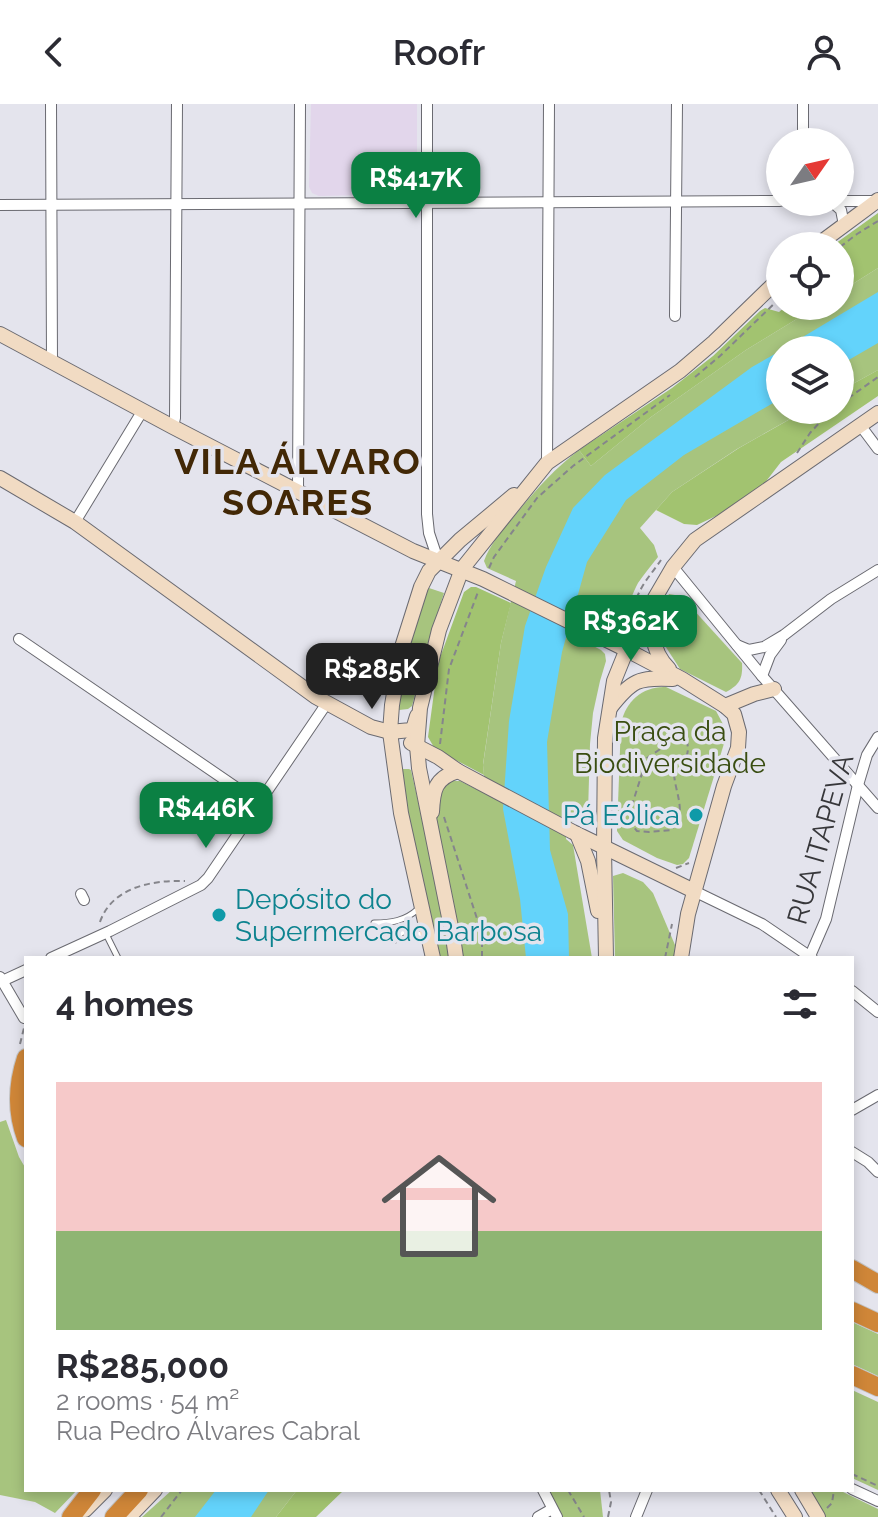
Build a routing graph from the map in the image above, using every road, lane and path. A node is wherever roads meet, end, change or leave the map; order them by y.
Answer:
1 (51, 104) edge
2 (177, 104) edge
3 (300, 104) edge
4 (427, 104) edge
5 (549, 104) edge
6 (677, 104) edge
7 (803, 104) edge
8 (803, 128) edge
9 (877, 200) edge
10 (766, 201) edge
11 (854, 201) edge
12 (549, 202) junction
13 (676, 202) junction
14 (300, 203) junction
15 (428, 203) junction
16 (177, 204) junction
17 (0, 205) edge
18 (51, 205) junction
19 (842, 216) edge
20 (878, 221) edge
21 (844, 225) junction
22 (835, 232) edge
23 (854, 237) edge
24 (766, 292) edge
25 (675, 316) dead end
26 (0, 334) edge
27 (52, 362) junction
28 (878, 377) edge
29 (854, 394) edge
30 (143, 410) junction
31 (878, 413) edge
32 (860, 425) junction
33 (173, 427) junction
34 (878, 449) edge
35 (547, 463) junction
36 (0, 478) edge
37 (533, 479) junction
38 (298, 491) junction
39 (75, 522) junction
40 (438, 560) junction
41 (673, 567) junction
42 (462, 569) junction
43 (878, 570) edge
44 (658, 594) junction
45 (784, 635) junction
46 (19, 639) dead end
47 (736, 644) junction
48 (625, 649) junction
49 (762, 676) junction
50 (682, 679) junction
51 (774, 689) junction
52 (327, 703) junction
53 (725, 706) junction
54 (420, 708) junction
55 (608, 710) junction
56 (390, 732) junction
57 (878, 737) edge
58 (417, 746) junction
59 (462, 773) junction
60 (858, 785) junction
61 (259, 803) junction
62 (878, 808) edge
63 (614, 824) dead end
64 (631, 824) junction
65 (432, 832) junction
66 (575, 833) junction
67 (604, 849) junction
68 (201, 885) junction
69 (694, 891) junction
70 (422, 906) junction
71 (674, 917) dead end
72 (374, 923) dead end
73 (357, 927) dead end
74 (366, 934) dead end
75 (100, 935) junction
76 (429, 935) junction
77 (395, 940) dead end
78 (683, 941) junction
79 (606, 951) edge
80 (55, 956) edge
81 (116, 956) edge
82 (433, 956) edge
83 (456, 956) edge
84 (665, 956) edge
85 (681, 956) edge
86 (687, 956) edge
87 (810, 956) edge
88 (811, 956) edge
89 (24, 971) edge
90 (1, 980) edge
91 (854, 993) edge
92 (878, 1012) edge
93 (24, 1018) dead end
94 (24, 1064) edge
95 (878, 1095) edge
96 (854, 1109) edge
97 (24, 1133) edge
98 (854, 1153) edge
99 (878, 1172) edge
100 (854, 1270) edge
101 (878, 1284) edge
102 (854, 1312) edge
103 (878, 1323) edge
104 (854, 1376) edge
105 (878, 1387) edge
106 (854, 1475) edge
107 (878, 1486) edge
108 (854, 1490) edge
109 (90, 1492) edge
110 (103, 1492) edge
111 (137, 1492) edge
112 (153, 1492) edge
113 (180, 1492) edge
114 (544, 1492) edge
115 (569, 1492) edge
116 (609, 1492) edge
117 (646, 1492) edge
118 (760, 1492) edge
119 (779, 1492) edge
120 (805, 1492) edge
121 (834, 1492) edge
122 (878, 1501) edge
123 (555, 1513) edge
124 (71, 1517) edge
125 (79, 1517) edge
126 (114, 1517) edge
127 (129, 1517) edge
128 (161, 1517) edge
129 (538, 1517) edge
130 (584, 1517) edge
131 (608, 1517) edge
132 (636, 1517) edge
133 (776, 1517) edge
134 (795, 1517) edge
135 (818, 1517) edge

1 - 18 street
2 - 16 street
3 - 14 street
4 - 15 street
5 - 12 street
6 - 13 street
7 - 8 street
9 - 11 street
9 - 21 main road
10 - 13 street
12 - 13 street
12 - 15 street
12 - 35 street
13 - 25 street
14 - 15 street
14 - 16 street
14 - 38 street
15 - 40 street
16 - 18 street
16 - 33 street
17 - 18 street
18 - 27 street
19 - 21 street
20 - 23 path
21 - 22 main road
24 - 35 main road
26 - 27 main road
27 - 30 main road
28 - 29 path
30 - 33 main road
30 - 39 street
31 - 32 main road
32 - 34 street
32 - 41 main road
33 - 38 main road
35 - 37 main road
36 - 39 main road
37 - 40 main road
37 - 42 main road
38 - 40 main road
39 - 52 main road
40 - 42 main road
40 - 56 main road
41 - 44 main road
41 - 47 street
42 - 48 main road
42 - 54 main road
43 - 45 street
44 - 48 main road
44 - 50 main road
45 - 47 street
45 - 49 street
46 - 61 street
47 - 49 street
48 - 50 main road
48 - 55 main road
49 - 51 street
50 - 53 main road
50 - 55 main road
51 - 53 main road
51 - 60 street
52 - 56 main road
52 - 61 street
53 - 69 main road
54 - 56 main road
54 - 58 main road
55 - 67 main road
56 - 58 main road
56 - 70 main road
57 - 60 street, RUA ITAPEVA
58 - 59 main road
58 - 65 main road
59 - 65 main road
59 - 66 main road
60 - 62 street
60 - 88 street, RUA ITAPEVA
61 - 68 street
63 - 64 path
64 - 64 path
65 - 83 main road
66 - 67 main road
66 - 79 main road
67 - 69 main road
67 - 79 main road
68 - 75 street
68 - 75 path
69 - 78 main road
69 - 87 street
70 - 72 lane
70 - 76 main road
71 - 84 path
73 - 74 path
75 - 80 street
75 - 81 lane
76 - 77 lane
76 - 82 main road
78 - 85 main road
78 - 86 street
89 - 90 street
90 - 93 street
91 - 92 street
94 - 97 highway
95 - 96 street
98 - 99 street
100 - 101 highway
102 - 103 highway
104 - 105 highway
106 - 107 path
108 - 122 street
109 - 124 highway
110 - 125 main road
111 - 126 highway
112 - 127 main road
113 - 128 path
114 - 123 street
115 - 130 path
116 - 131 path
117 - 132 street
118 - 133 path
119 - 134 main road
120 - 135 main road
121 - 135 path
123 - 129 street

